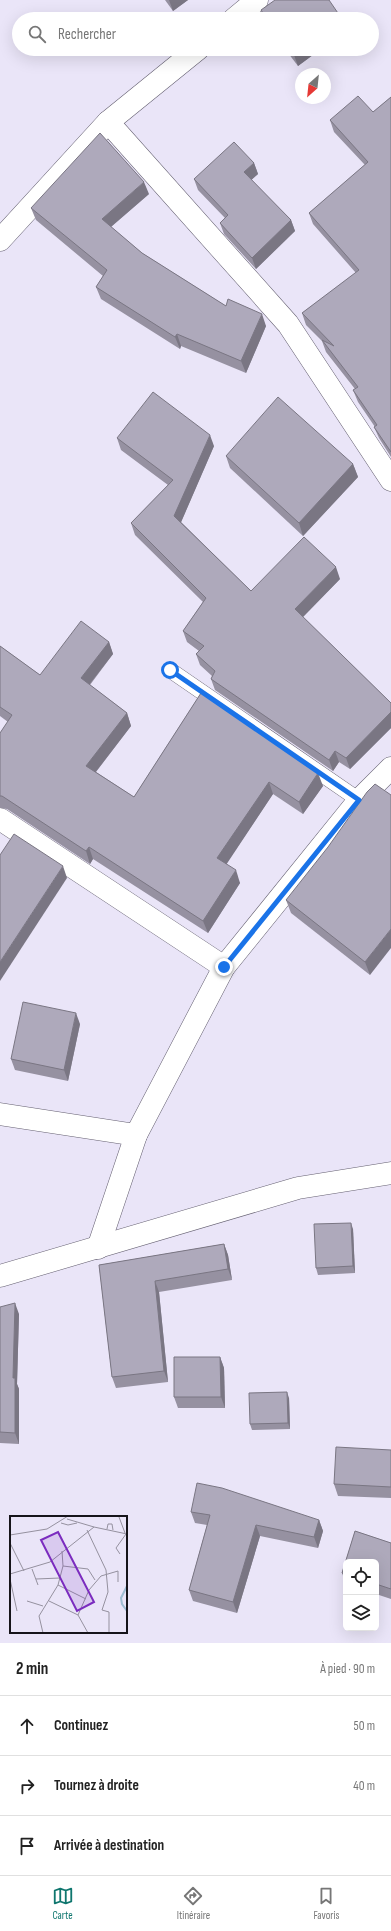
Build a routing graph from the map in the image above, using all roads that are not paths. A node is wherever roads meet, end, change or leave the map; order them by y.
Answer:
1 (257, 0) edge
2 (242, 12) edge
3 (189, 56) edge
4 (108, 122) junction
5 (0, 240) edge
6 (391, 480) edge
7 (170, 670) dead end
8 (391, 768) edge
9 (359, 800) junction
10 (0, 819) edge
11 (224, 967) junction
12 (0, 1114) edge
13 (136, 1135) junction
14 (391, 1173) edge
15 (98, 1248) junction
16 (0, 1276) edge

1 - 2 street
3 - 4 street
4 - 5 street
4 - 6 street
7 - 9 lane
8 - 9 street
9 - 11 street
10 - 11 street
11 - 13 street
12 - 13 street
13 - 15 street
14 - 15 street
15 - 16 street

